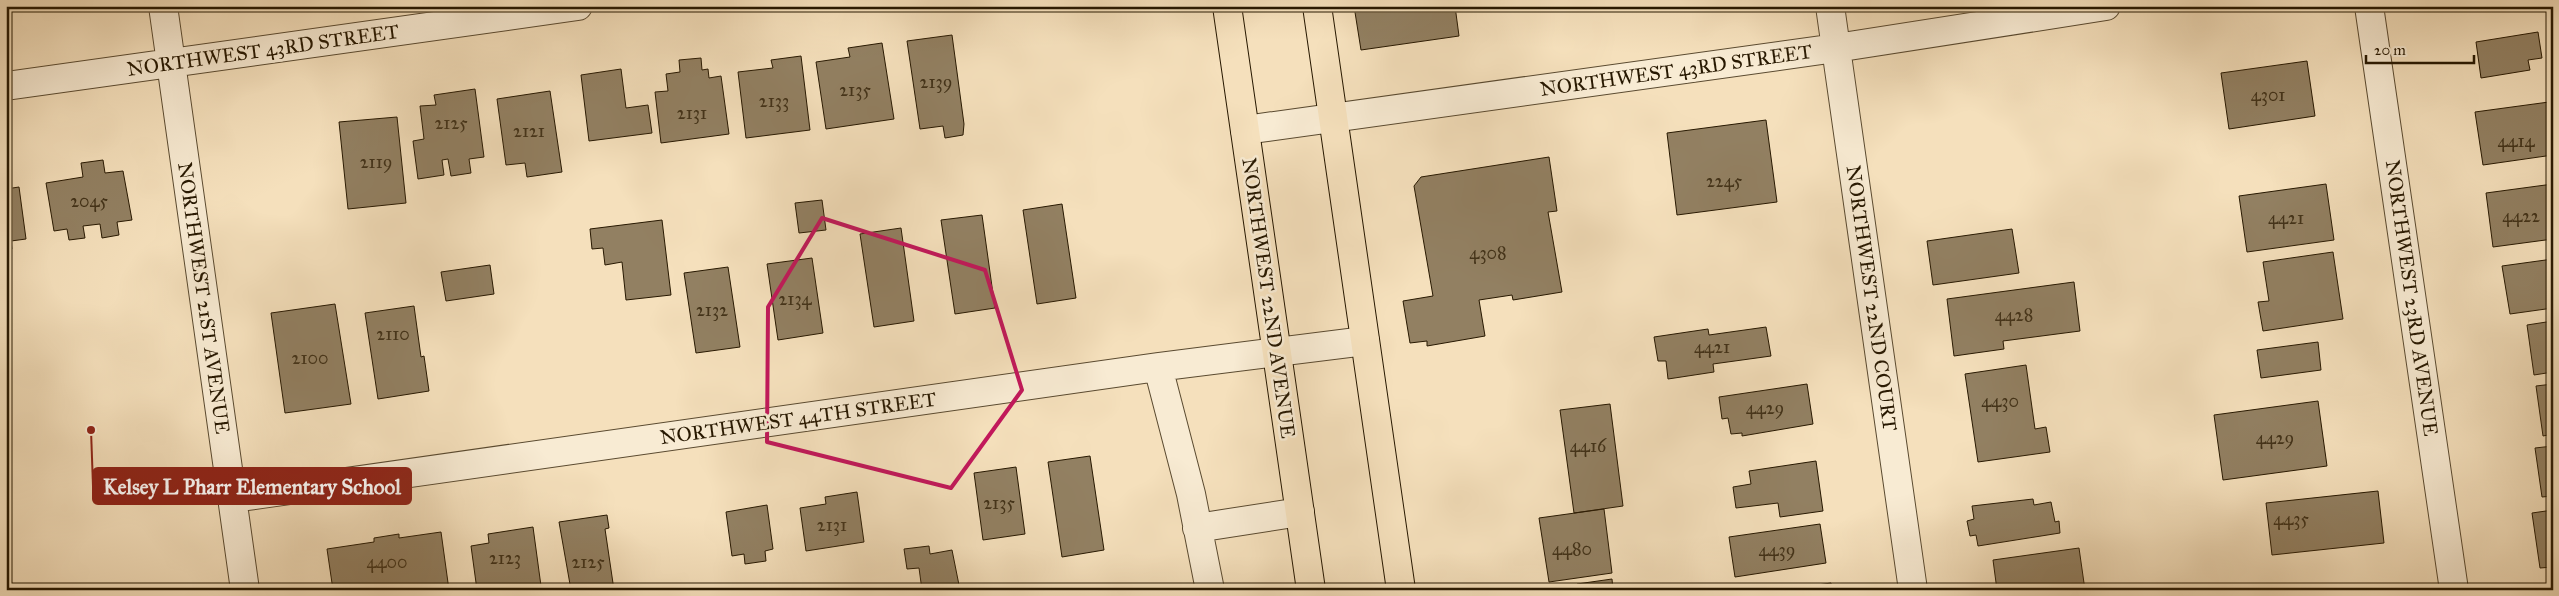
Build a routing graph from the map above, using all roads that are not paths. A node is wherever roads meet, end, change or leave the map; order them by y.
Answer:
1 (163, 6) edge
2 (578, 6) edge
3 (1227, 6) edge
4 (1317, 6) edge
5 (1830, 6) edge
6 (2106, 6) edge
7 (2369, 6) edge
8 (1836, 48) junction
9 (171, 63) junction
10 (6, 86) edge
11 (1334, 118) junction
12 (1244, 130) junction
13 (1364, 341) junction
14 (1278, 352) junction
15 (1158, 367) junction
16 (233, 498) junction
17 (1300, 512) junction
18 (1197, 528) junction
19 (245, 590) edge
20 (1210, 590) edge
21 (1312, 590) edge
22 (1401, 590) edge
23 (1914, 590) edge
24 (2454, 590) edge

1 - 9 street, NORTHWEST 21ST AVENUE
2 - 9 street, NORTHWEST 43RD STREET
3 - 12 main road, NORTHWEST 22ND AVENUE
4 - 11 main road
5 - 8 street, NORTHWEST 22ND COURT
6 - 8 street, NORTHWEST 43RD STREET
7 - 24 street, NORTHWEST 23RD AVENUE
8 - 11 street, NORTHWEST 43RD STREET
8 - 23 street, NORTHWEST 22ND COURT
9 - 10 street, NORTHWEST 43RD STREET
9 - 16 street, NORTHWEST 21ST AVENUE
11 - 12 street, NORTHWEST 43RD STREET
11 - 13 main road
12 - 14 main road, NORTHWEST 22ND AVENUE
13 - 14 street, NORTHWEST 44TH STREET
13 - 22 main road
14 - 15 street, NORTHWEST 44TH STREET
14 - 17 main road, NORTHWEST 22ND AVENUE
15 - 16 street, NORTHWEST 44TH STREET
15 - 18 street
16 - 19 street, NORTHWEST 21ST AVENUE
17 - 18 street
17 - 21 main road, NORTHWEST 22ND AVENUE
18 - 20 street

